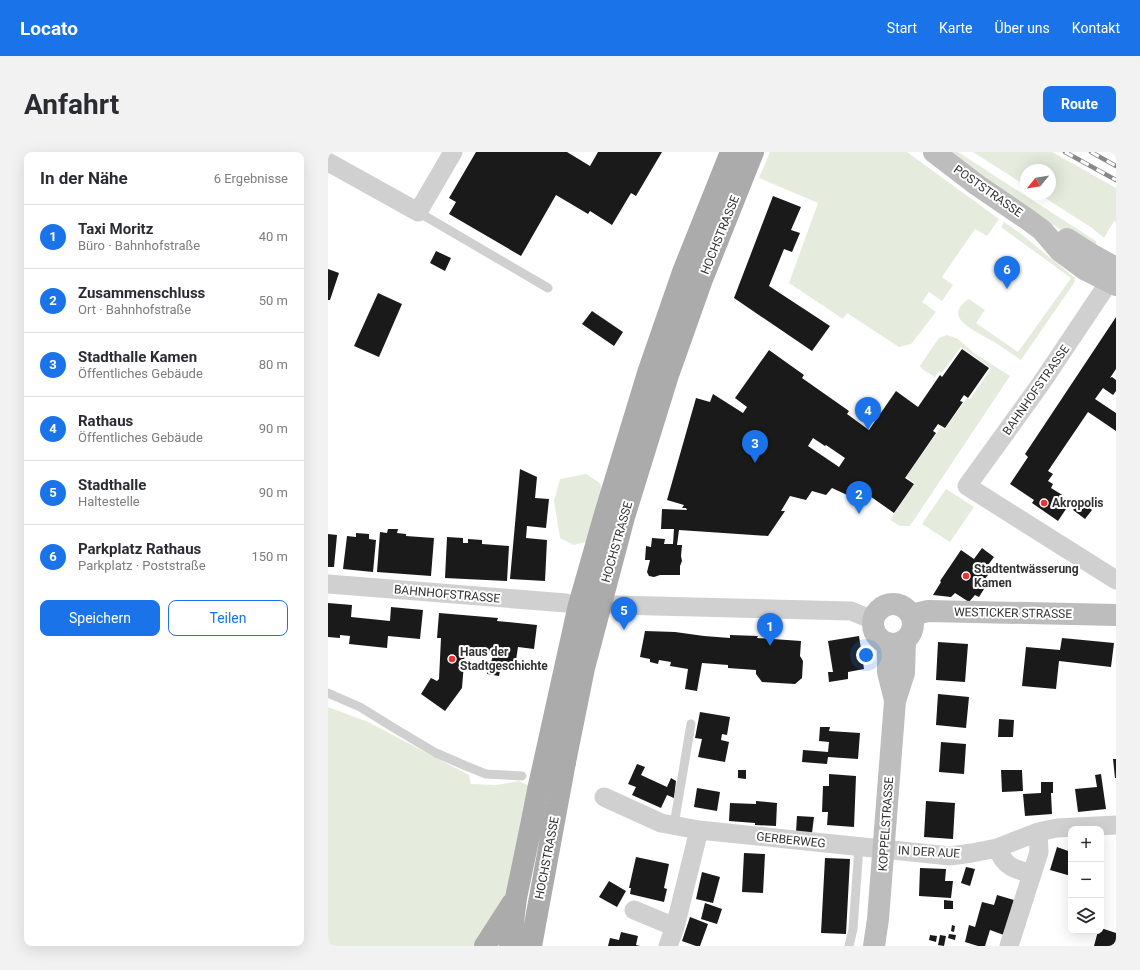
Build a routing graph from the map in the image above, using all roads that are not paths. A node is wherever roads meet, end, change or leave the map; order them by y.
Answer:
1 (453, 152) edge
2 (731, 152) edge
3 (753, 152) edge
4 (934, 152) edge
5 (328, 162) edge
6 (418, 212) junction
7 (1114, 276) edge
8 (548, 288) dead end
9 (1116, 580) edge
10 (328, 584) edge
11 (566, 603) dead end
12 (615, 606) dead end
13 (911, 615) junction
14 (1116, 615) edge
15 (873, 620) junction
16 (896, 642) junction
17 (328, 693) edge
18 (691, 724) dead end
19 (522, 776) dead end
20 (604, 798) dead end
21 (674, 825) junction
22 (1116, 825) edge
23 (699, 830) junction
24 (1038, 832) junction
25 (859, 847) junction
26 (997, 848) junction
27 (884, 850) junction
28 (1032, 874) junction
29 (516, 898) junction
30 (634, 910) dead end
31 (675, 927) junction
32 (526, 945) edge
33 (485, 946) edge
34 (668, 946) edge
35 (849, 946) edge
36 (874, 946) edge
37 (1009, 946) edge

1 - 6 street
2 - 29 main road, HOCHSTRASSE, bridge
3 - 32 main road, HOCHSTRASSE, bridge
4 - 7 street, POSTSTRASSE
5 - 6 street
6 - 8 lane
7 - 9 street, BAHNHOFSTRASSE
10 - 11 street, BAHNHOFSTRASSE
12 - 15 street
13 - 14 street, WESTICKER STRASSE
13 - 15 street
13 - 16 street
15 - 16 street
16 - 27 street, KOPPELSTRASSE
17 - 19 lane
18 - 21 lane
20 - 21 street, GERBERWEG
21 - 23 street, GERBERWEG
22 - 24 street, IN DER AUE
23 - 25 street, GERBERWEG
23 - 31 street
24 - 26 street, IN DER AUE
24 - 28 street
25 - 27 street, GERBERWEG
25 - 35 lane
26 - 27 street, IN DER AUE
26 - 28 street
27 - 36 street, KOPPELSTRASSE
28 - 37 street
29 - 32 main road, HOCHSTRASSE
29 - 33 main road
30 - 31 street
31 - 34 street

